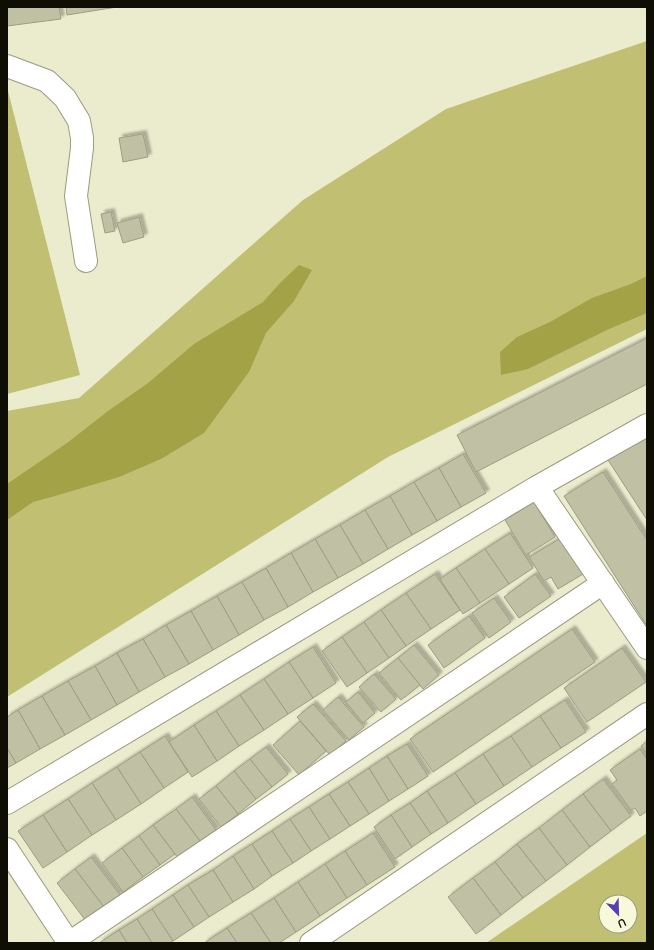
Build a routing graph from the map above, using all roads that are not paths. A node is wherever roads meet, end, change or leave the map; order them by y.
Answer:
1 (7, 66) edge
2 (86, 261) dead end
3 (647, 425) edge
4 (537, 487) junction
5 (603, 583) junction
6 (647, 648) edge
7 (647, 714) edge
8 (7, 802) edge
9 (7, 850) edge
10 (69, 943) edge
11 (311, 943) edge

1 - 2 street
3 - 4 street
4 - 5 street
4 - 8 street
5 - 6 street
5 - 10 street
7 - 11 street
9 - 10 street

